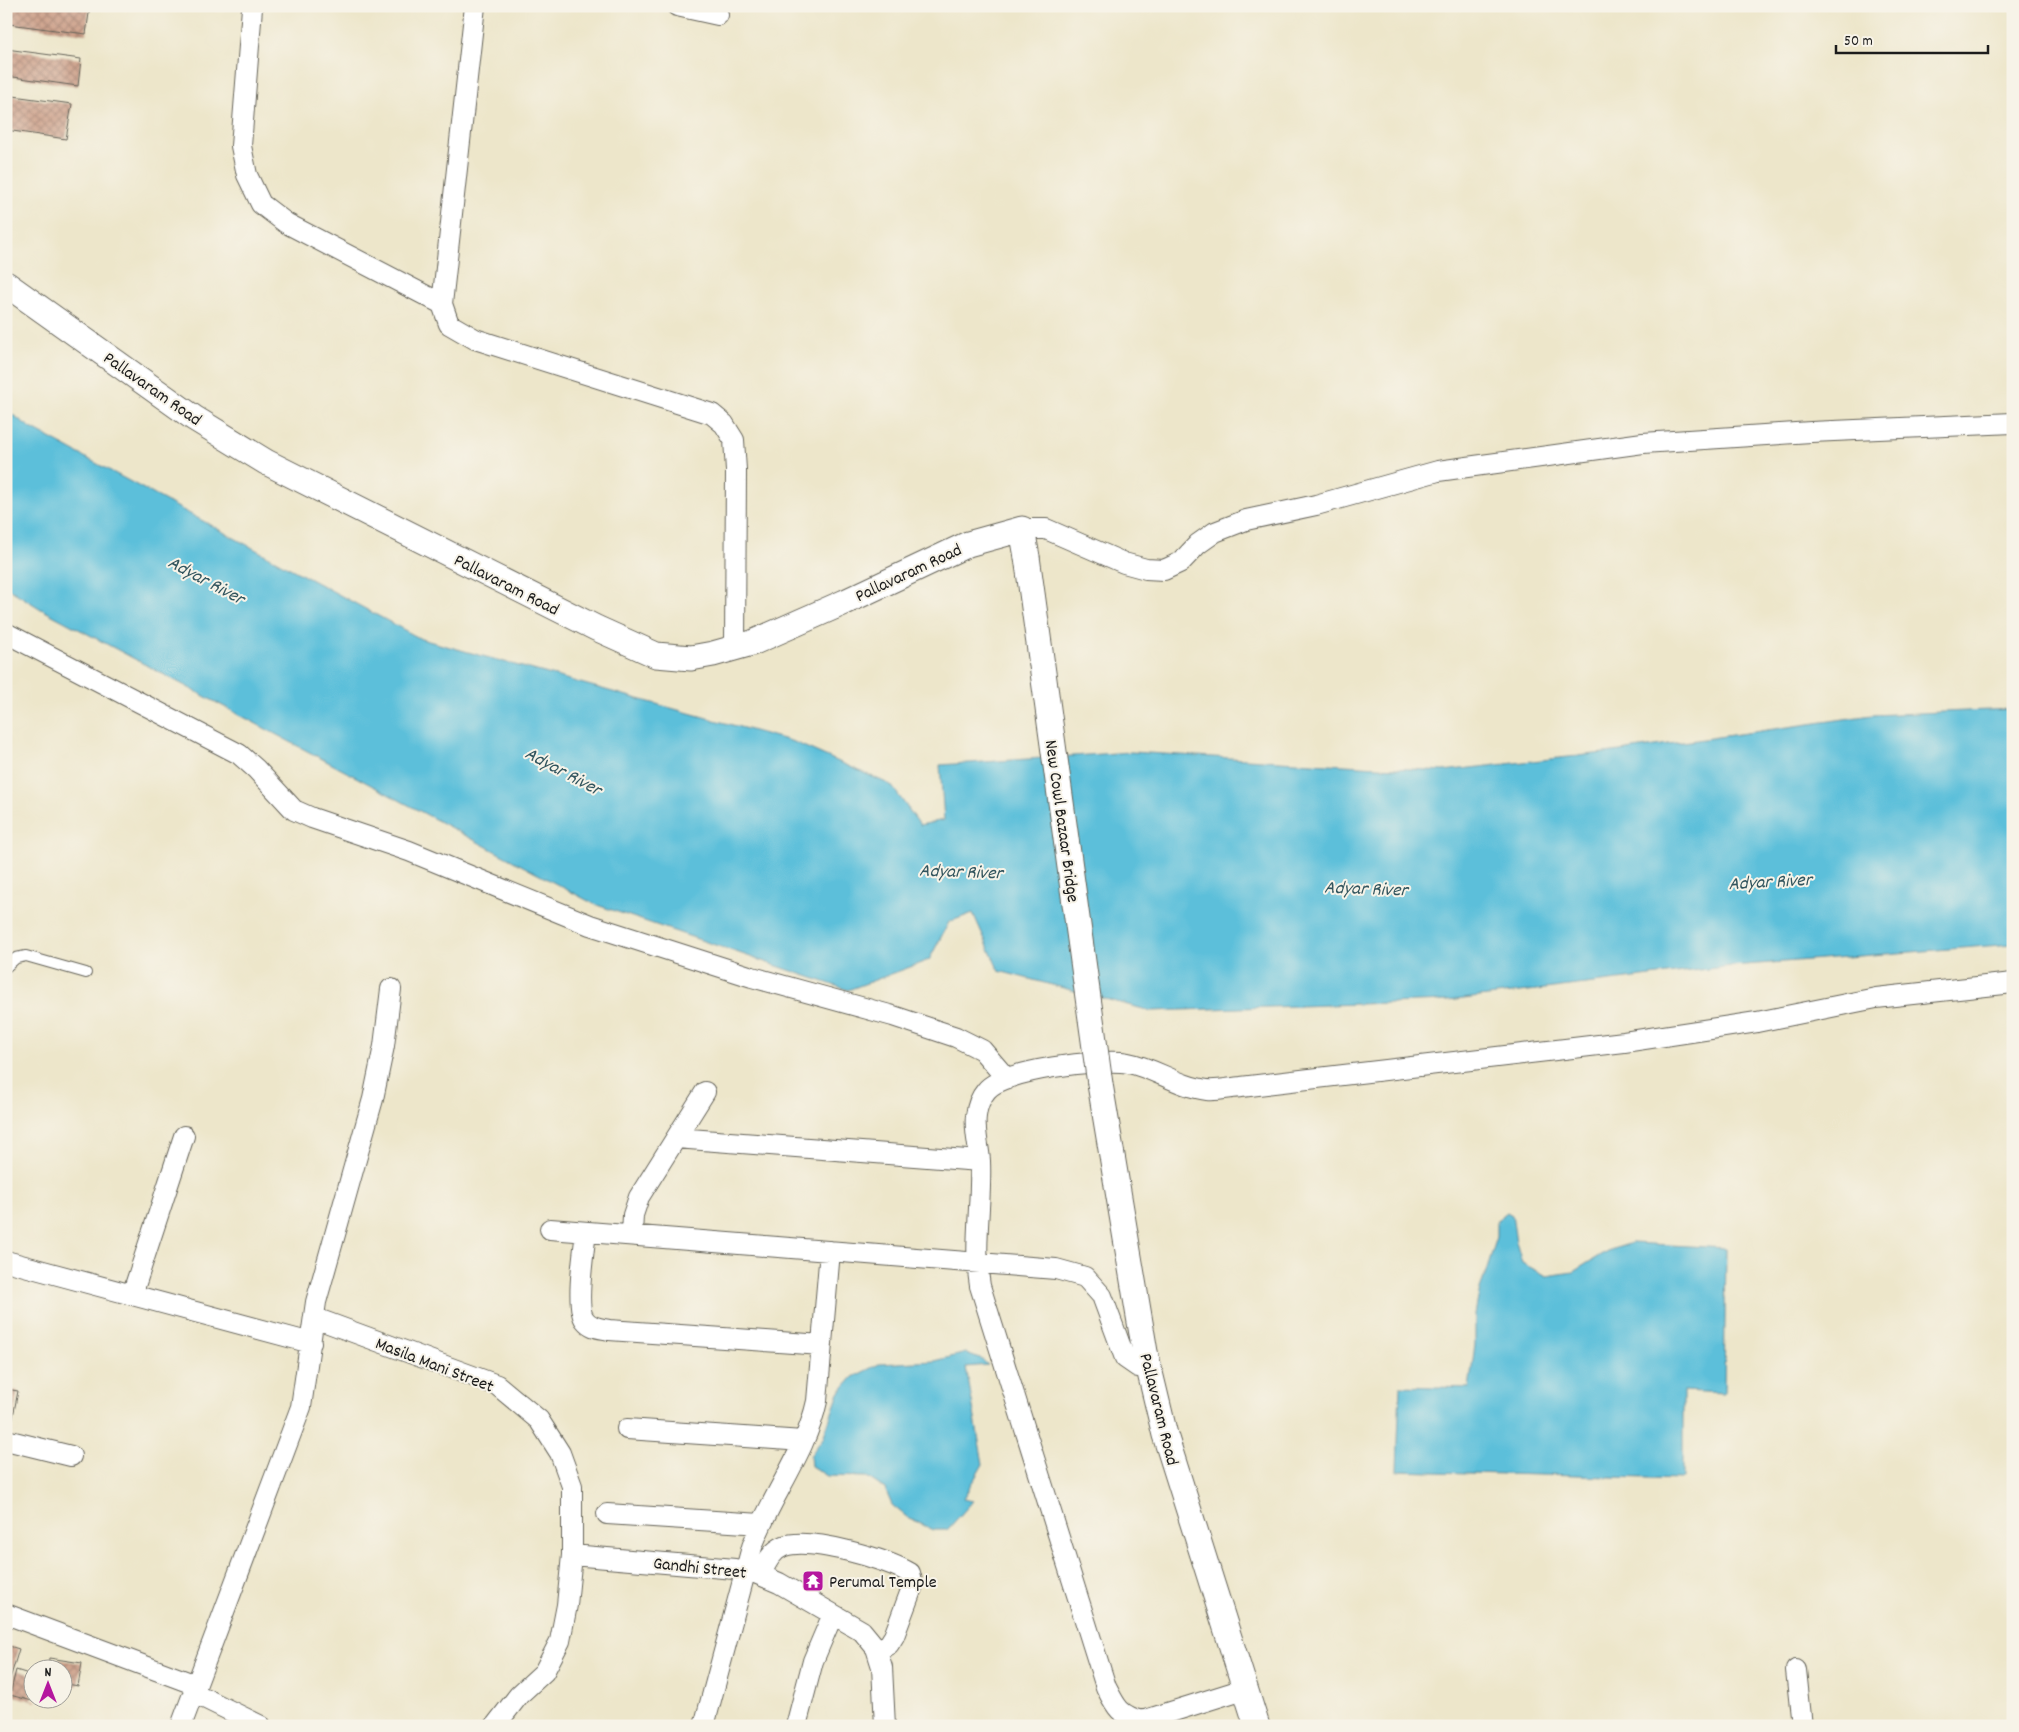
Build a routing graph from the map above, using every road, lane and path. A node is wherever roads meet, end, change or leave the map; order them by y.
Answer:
1 (475, 6) edge
2 (677, 6) edge
3 (252, 8) dead end
4 (718, 15) dead end
5 (6, 284) edge
6 (442, 304) junction
7 (2013, 423) edge
8 (1022, 529) junction
9 (6, 633) edge
10 (735, 648) junction
11 (6, 967) edge
12 (86, 973) dead end
13 (2013, 983) edge
14 (391, 989) dead end
15 (1006, 1078) junction
16 (1100, 1084) joint
17 (705, 1092) dead end
18 (184, 1136) dead end
19 (676, 1138) junction
20 (980, 1161) junction
21 (550, 1229) dead end
22 (586, 1232) junction
23 (632, 1235) junction
24 (830, 1251) junction
25 (6, 1261) edge
26 (976, 1263) junction
27 (132, 1295) junction
28 (315, 1318) junction
29 (311, 1343) junction
30 (822, 1345) junction
31 (1148, 1365) junction
32 (627, 1429) dead end
33 (6, 1440) edge
34 (803, 1441) junction
35 (71, 1456) dead end
36 (607, 1514) dead end
37 (761, 1524) junction
38 (572, 1555) junction
39 (753, 1573) junction
40 (6, 1614) edge
41 (833, 1614) junction
42 (877, 1651) junction
43 (1796, 1670) dead end
44 (195, 1689) junction
45 (1244, 1689) junction
46 (1126, 1721) edge
47 (181, 1726) edge
48 (261, 1726) edge
49 (495, 1726) edge
50 (704, 1726) edge
51 (796, 1726) edge
52 (885, 1726) edge
53 (1256, 1726) edge
54 (1802, 1726) edge

1 - 6 street
2 - 4 street
3 - 6 street
5 - 10 street, Pallavaram Road
6 - 10 street
7 - 8 street
8 - 10 street, Pallavaram Road
8 - 16 street, New Cowl Bazaar Bridge, bridge
9 - 15 street
11 - 12 lane
13 - 15 street
14 - 28 street
15 - 20 street
16 - 31 street, Pallavaram Road
17 - 19 street
18 - 27 street
19 - 20 street
19 - 23 street
20 - 26 street
21 - 22 street
22 - 23 street
22 - 30 street
23 - 24 street
24 - 26 street
24 - 30 street
25 - 27 street
26 - 31 street
26 - 46 street
27 - 29 street
28 - 29 street
28 - 38 street, Masila Mani Street
29 - 44 street
30 - 34 street
31 - 45 street, Pallavaram Road
32 - 34 street
33 - 35 street
34 - 37 street
36 - 37 street
37 - 39 street
38 - 39 street, Gandhi Street
38 - 49 street, Masila Mani Street
39 - 41 street, Gandhi Street
39 - 42 street
39 - 50 street
40 - 44 street
41 - 42 street, Gandhi Street
41 - 51 street
42 - 52 street, Gandhi Street
43 - 54 street
44 - 47 street
44 - 48 street
45 - 46 street
45 - 53 street, Pallavaram Road

